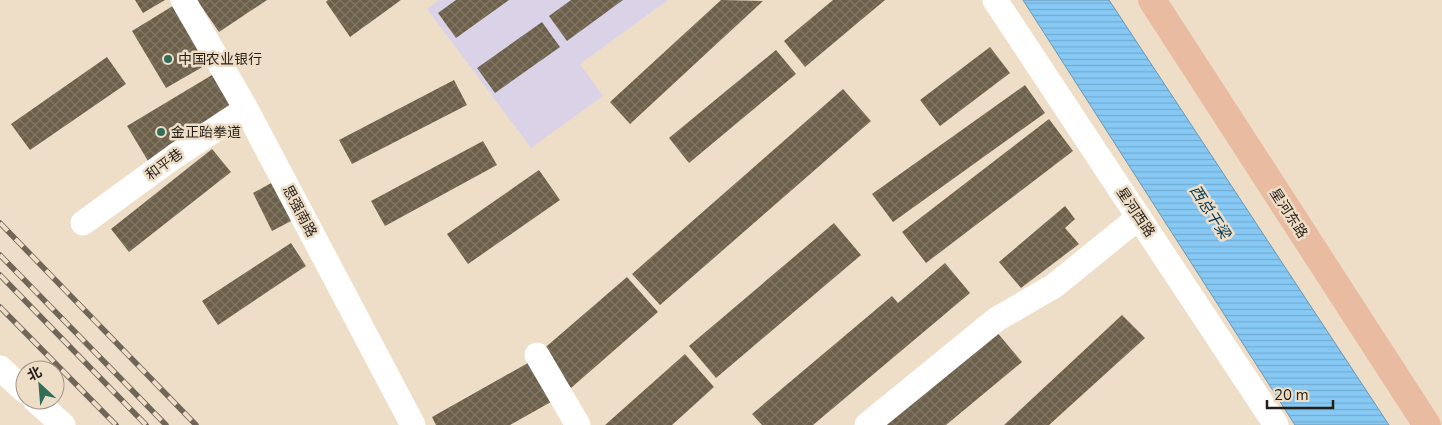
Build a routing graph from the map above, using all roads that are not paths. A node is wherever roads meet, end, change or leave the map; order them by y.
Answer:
1 (183, 0) edge
2 (995, 0) edge
3 (1152, 0) edge
4 (246, 108) junction
5 (1139, 217) junction
6 (83, 222) dead end
7 (537, 355) dead end
8 (0, 368) edge
9 (15, 382) edge
10 (46, 410) edge
11 (63, 425) edge
12 (413, 425) edge
13 (578, 425) edge
14 (868, 425) edge
15 (1276, 425) edge
16 (1427, 425) edge

1 - 4 street, 思强南路
2 - 5 street, 星河西路
3 - 16 main road, 星河东路
4 - 6 street, 和平巷
4 - 12 street, 思强南路
5 - 14 street
5 - 15 street, 星河西路
7 - 13 street
8 - 9 street
10 - 11 street

